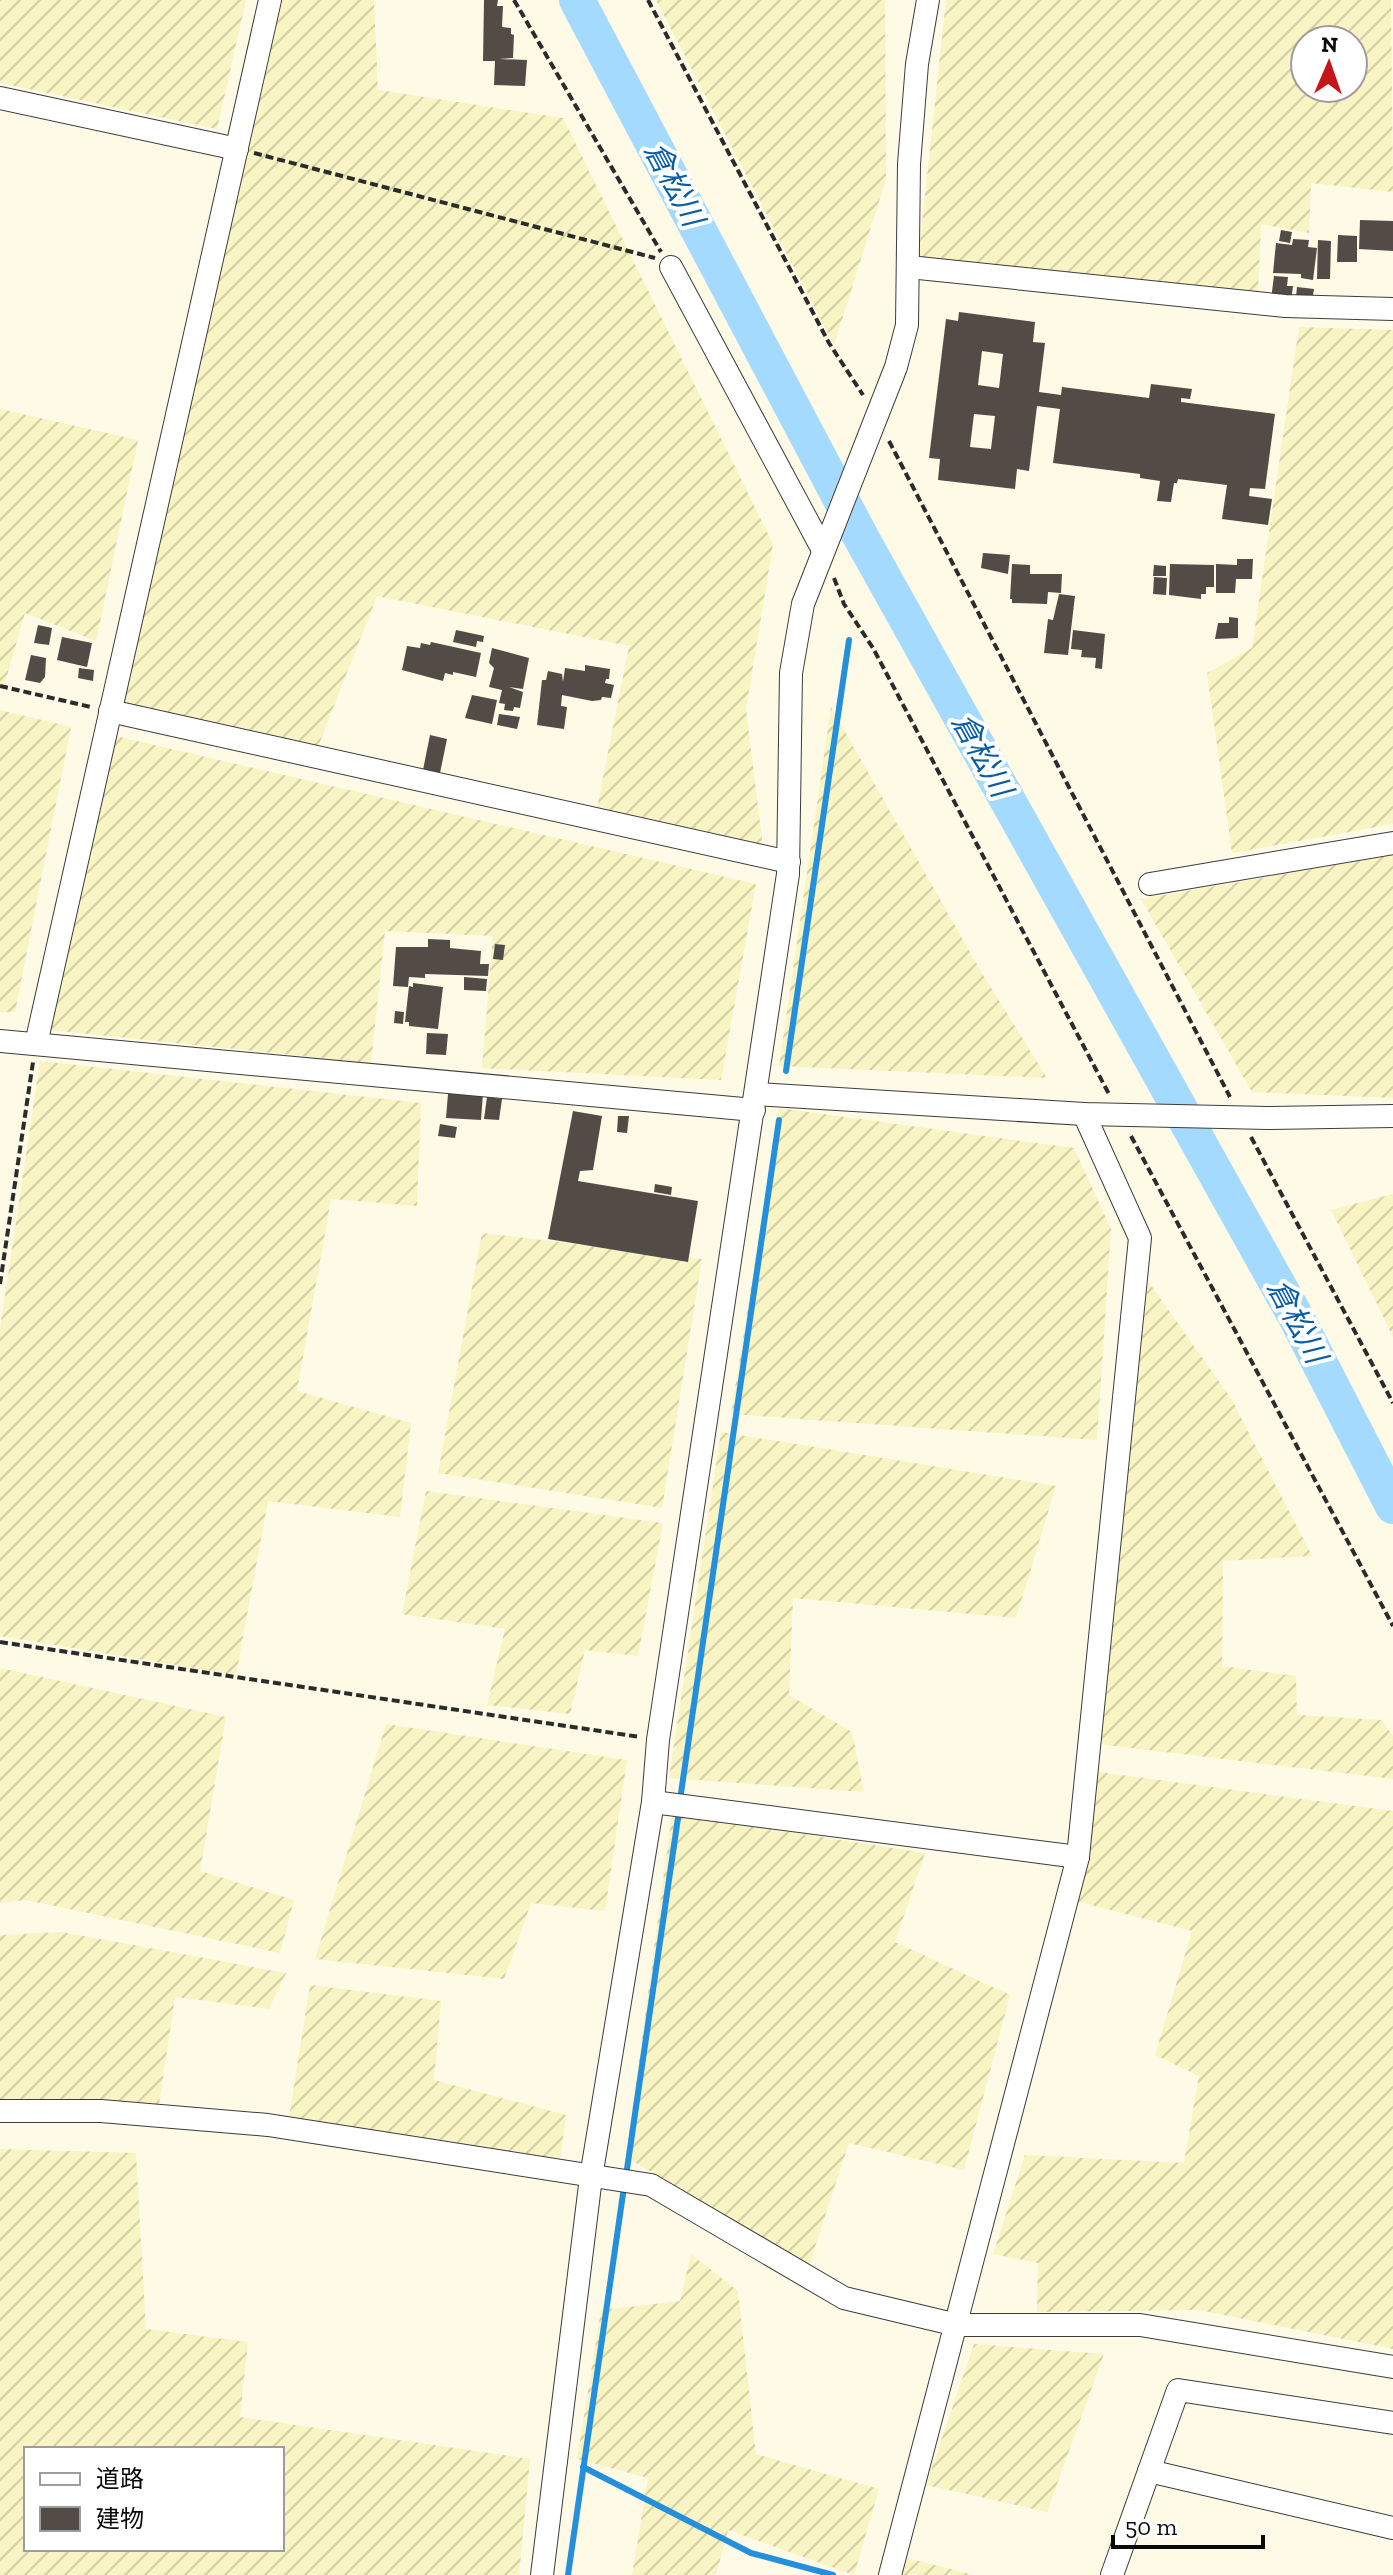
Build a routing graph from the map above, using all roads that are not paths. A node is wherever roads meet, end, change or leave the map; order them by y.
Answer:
1 (270, 0) edge
2 (928, 0) edge
3 (0, 98) edge
4 (237, 149) junction
5 (671, 267) road end
6 (909, 267) junction
7 (1393, 309) edge
8 (823, 550) junction
9 (110, 711) junction
10 (1393, 843) edge
11 (789, 862) junction
12 (1150, 884) dead end
13 (0, 1041) edge
14 (36, 1044) junction
15 (755, 1102) junction
16 (1084, 1114) junction
17 (1393, 1116) edge
18 (660, 1803) junction
19 (1078, 1857) junction
20 (0, 2111) edge
21 (601, 2178) junction
22 (957, 2325) junction
23 (1393, 2367) edge
24 (1393, 2423) edge
25 (1149, 2471) junction
26 (1393, 2528) edge
27 (542, 2575) edge
28 (890, 2575) edge
29 (1112, 2575) edge

1 - 4 street
2 - 6 street
3 - 4 street
4 - 9 street
5 - 8 street
6 - 7 street
6 - 8 street
8 - 11 street
9 - 11 street
9 - 14 street
10 - 12 street
11 - 15 street
13 - 14 street
14 - 15 street
15 - 16 street
15 - 18 street
16 - 17 street
16 - 19 street
18 - 19 street
18 - 21 street
19 - 22 street
20 - 21 street
21 - 22 street
21 - 27 street
22 - 23 street
22 - 28 street
24 - 25 street
25 - 26 street
25 - 29 street

